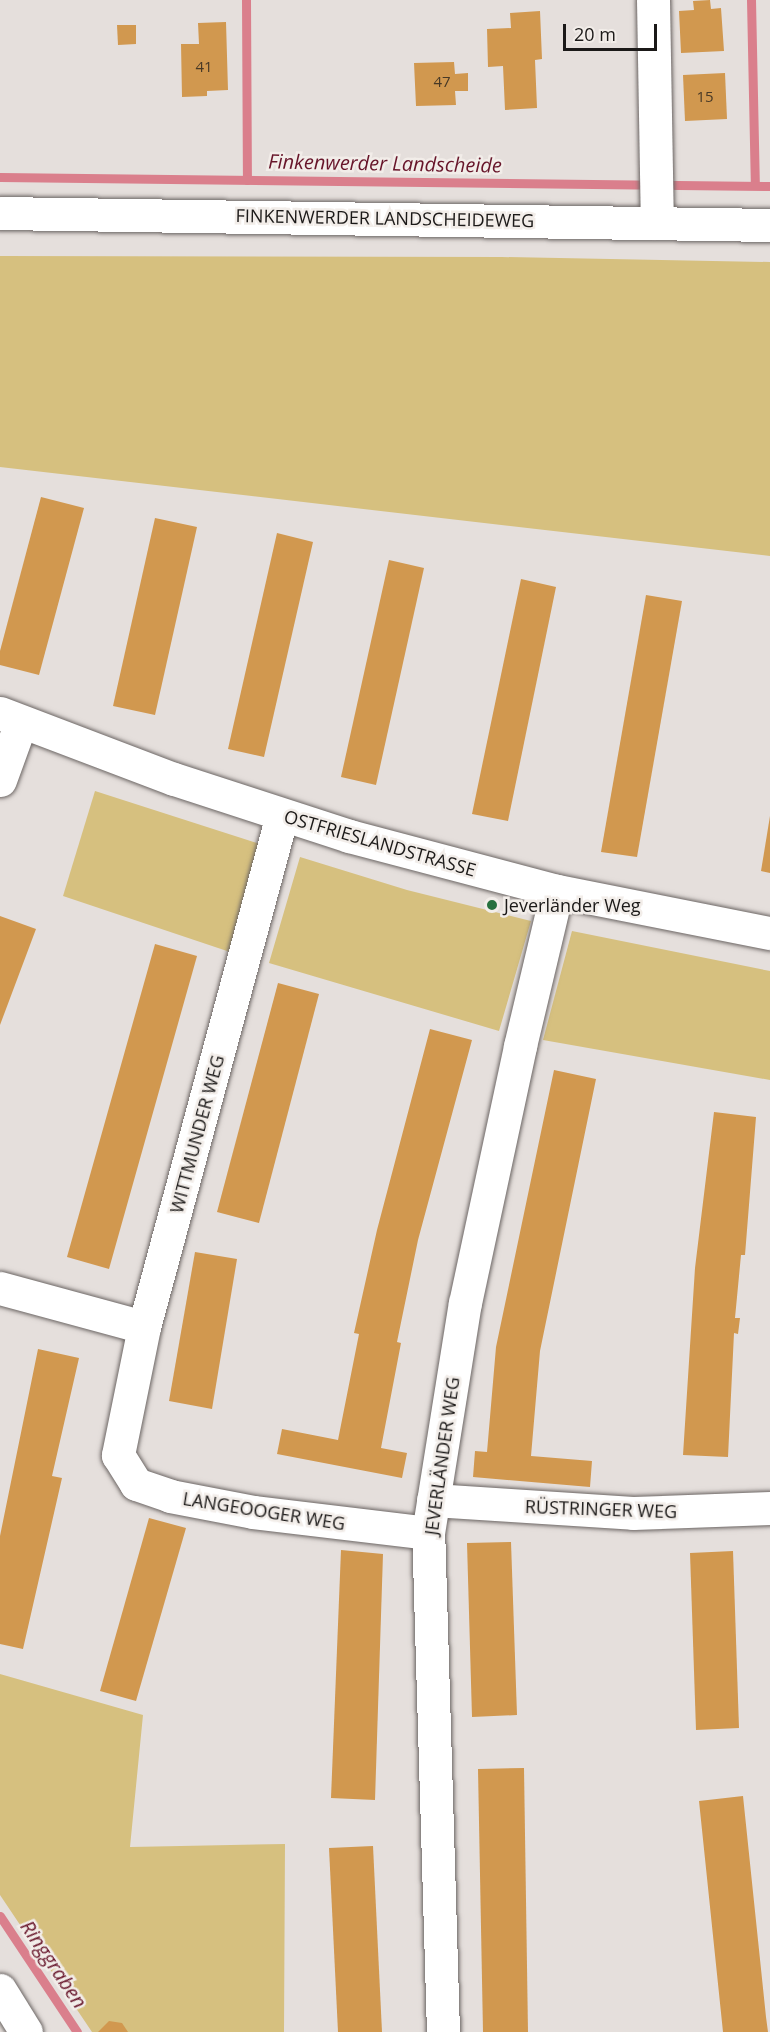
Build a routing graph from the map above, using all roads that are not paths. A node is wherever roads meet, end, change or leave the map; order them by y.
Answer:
1 (653, 0) edge
2 (657, 211) junction
3 (0, 213) edge
4 (770, 225) edge
5 (10, 718) edge
6 (0, 780) edge
7 (282, 815) junction
8 (557, 891) junction
9 (770, 933) edge
10 (0, 1288) edge
11 (144, 1328) junction
12 (118, 1455) joint
13 (433, 1500) junction
14 (770, 1508) edge
15 (428, 1533) junction
16 (0, 1990) edge
17 (26, 2032) edge
18 (443, 2032) edge

1 - 2 street
2 - 3 street, FINKENWERDER LANDSCHEIDEWEG
2 - 4 street, FINKENWERDER LANDSCHEIDEWEG
5 - 6 street
5 - 7 street, OSTFRIESLANDSTRASSE
7 - 8 street, OSTFRIESLANDSTRASSE
7 - 11 street, WITTMUNDER WEG
8 - 9 street, OSTFRIESLANDSTRASSE
8 - 13 street, JEVERLÄNDER WEG
10 - 11 street
11 - 12 street, WITTMUNDER WEG
12 - 15 street, LANGEOOGER WEG
13 - 14 street, RÜSTRINGER WEG
13 - 15 street, JEVERLÄNDER WEG
15 - 18 street, JEVERLÄNDER WEG
16 - 17 street

